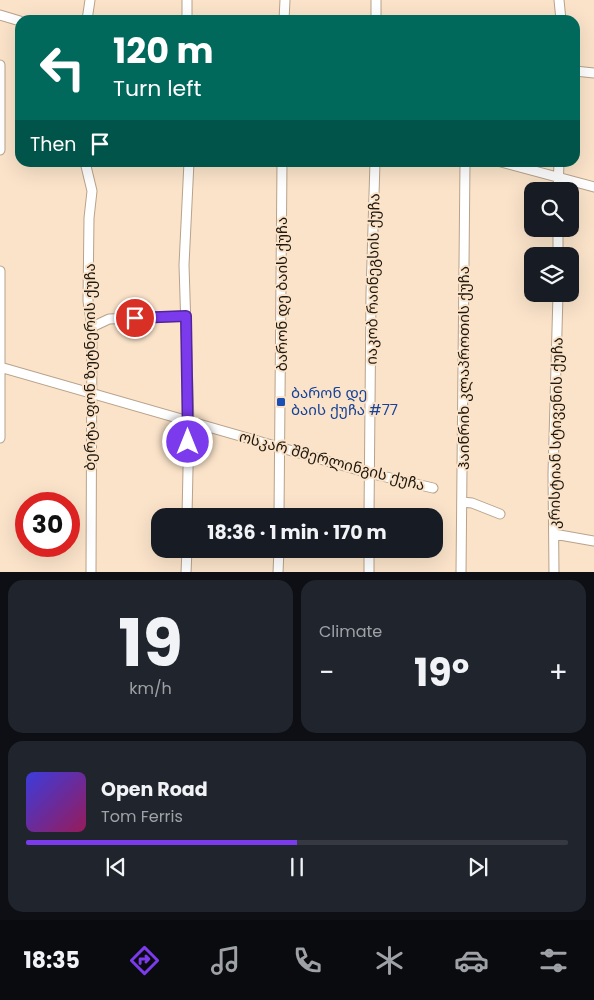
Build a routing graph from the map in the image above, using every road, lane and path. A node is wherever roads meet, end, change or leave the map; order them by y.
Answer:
1 (90, 0) edge
2 (187, 0) edge
3 (285, 0) edge
4 (376, 0) edge
5 (559, 0) edge
6 (0, 15) edge
7 (88, 15) edge
8 (187, 15) edge
9 (284, 15) edge
10 (376, 15) edge
11 (560, 15) edge
12 (15, 20) edge
13 (0, 65) edge
14 (580, 72) edge
15 (594, 73) edge
16 (0, 150) edge
17 (86, 167) edge
18 (189, 167) edge
19 (282, 167) edge
20 (376, 167) edge
21 (465, 167) edge
22 (518, 167) edge
23 (559, 167) edge
24 (558, 179) junction
25 (594, 188) edge
26 (0, 271) edge
27 (558, 302) edge
28 (186, 316) junction
29 (92, 327) junction
30 (0, 367) edge
31 (91, 394) junction
32 (189, 423) junction
33 (0, 438) edge
34 (280, 447) junction
35 (369, 473) junction
36 (433, 488) dead end
37 (462, 502) junction
38 (187, 508) edge
39 (279, 508) edge
40 (369, 508) edge
41 (500, 514) dead end
42 (554, 534) junction
43 (594, 541) edge
44 (187, 558) edge
45 (279, 558) edge
46 (369, 558) edge
47 (91, 572) edge
48 (186, 572) edge
49 (278, 572) edge
50 (369, 572) edge
51 (462, 572) edge
52 (554, 572) edge

1 - 7 street
2 - 8 street
3 - 9 street
4 - 10 street
5 - 11 street
6 - 12 street
13 - 16 street
14 - 15 street
17 - 29 street, ბერტა ფონ ზუტნერის ქუჩა
18 - 28 street
19 - 34 street, ბარონ დე ბაის ქუჩა
20 - 35 street, იაკობ რაინეგსის ქუჩა
21 - 37 street, ჰაინრიხ კლაპროთის ქუჩა
22 - 24 street
23 - 24 street
24 - 25 street
26 - 30 street
27 - 42 street, კრისტიან სტივენის ქუჩა
28 - 29 street
28 - 32 street
29 - 31 street, ბერტა ფონ ზუტნერის ქუჩა
30 - 31 street, ოსკარ შმერლინგის ქუჩა
30 - 33 street
31 - 32 street, ოსკარ შმერლინგის ქუჩა
31 - 47 street, ბერტა ფონ ზუტნერის ქუჩა
32 - 34 street, ოსკარ შმერლინგის ქუჩა
32 - 38 street
34 - 35 street, ოსკარ შმერლინგის ქუჩა
34 - 39 street, ბარონ დე ბაის ქუჩა
35 - 36 street, ოსკარ შმერლინგის ქუჩა
35 - 40 street, იაკობ რაინეგსის ქუჩა
37 - 41 street
37 - 51 street, ჰაინრიხ კლაპროთის ქუჩა
42 - 43 street
42 - 52 street, კრისტიან სტივენის ქუჩა
44 - 48 street
45 - 49 street
46 - 50 street

